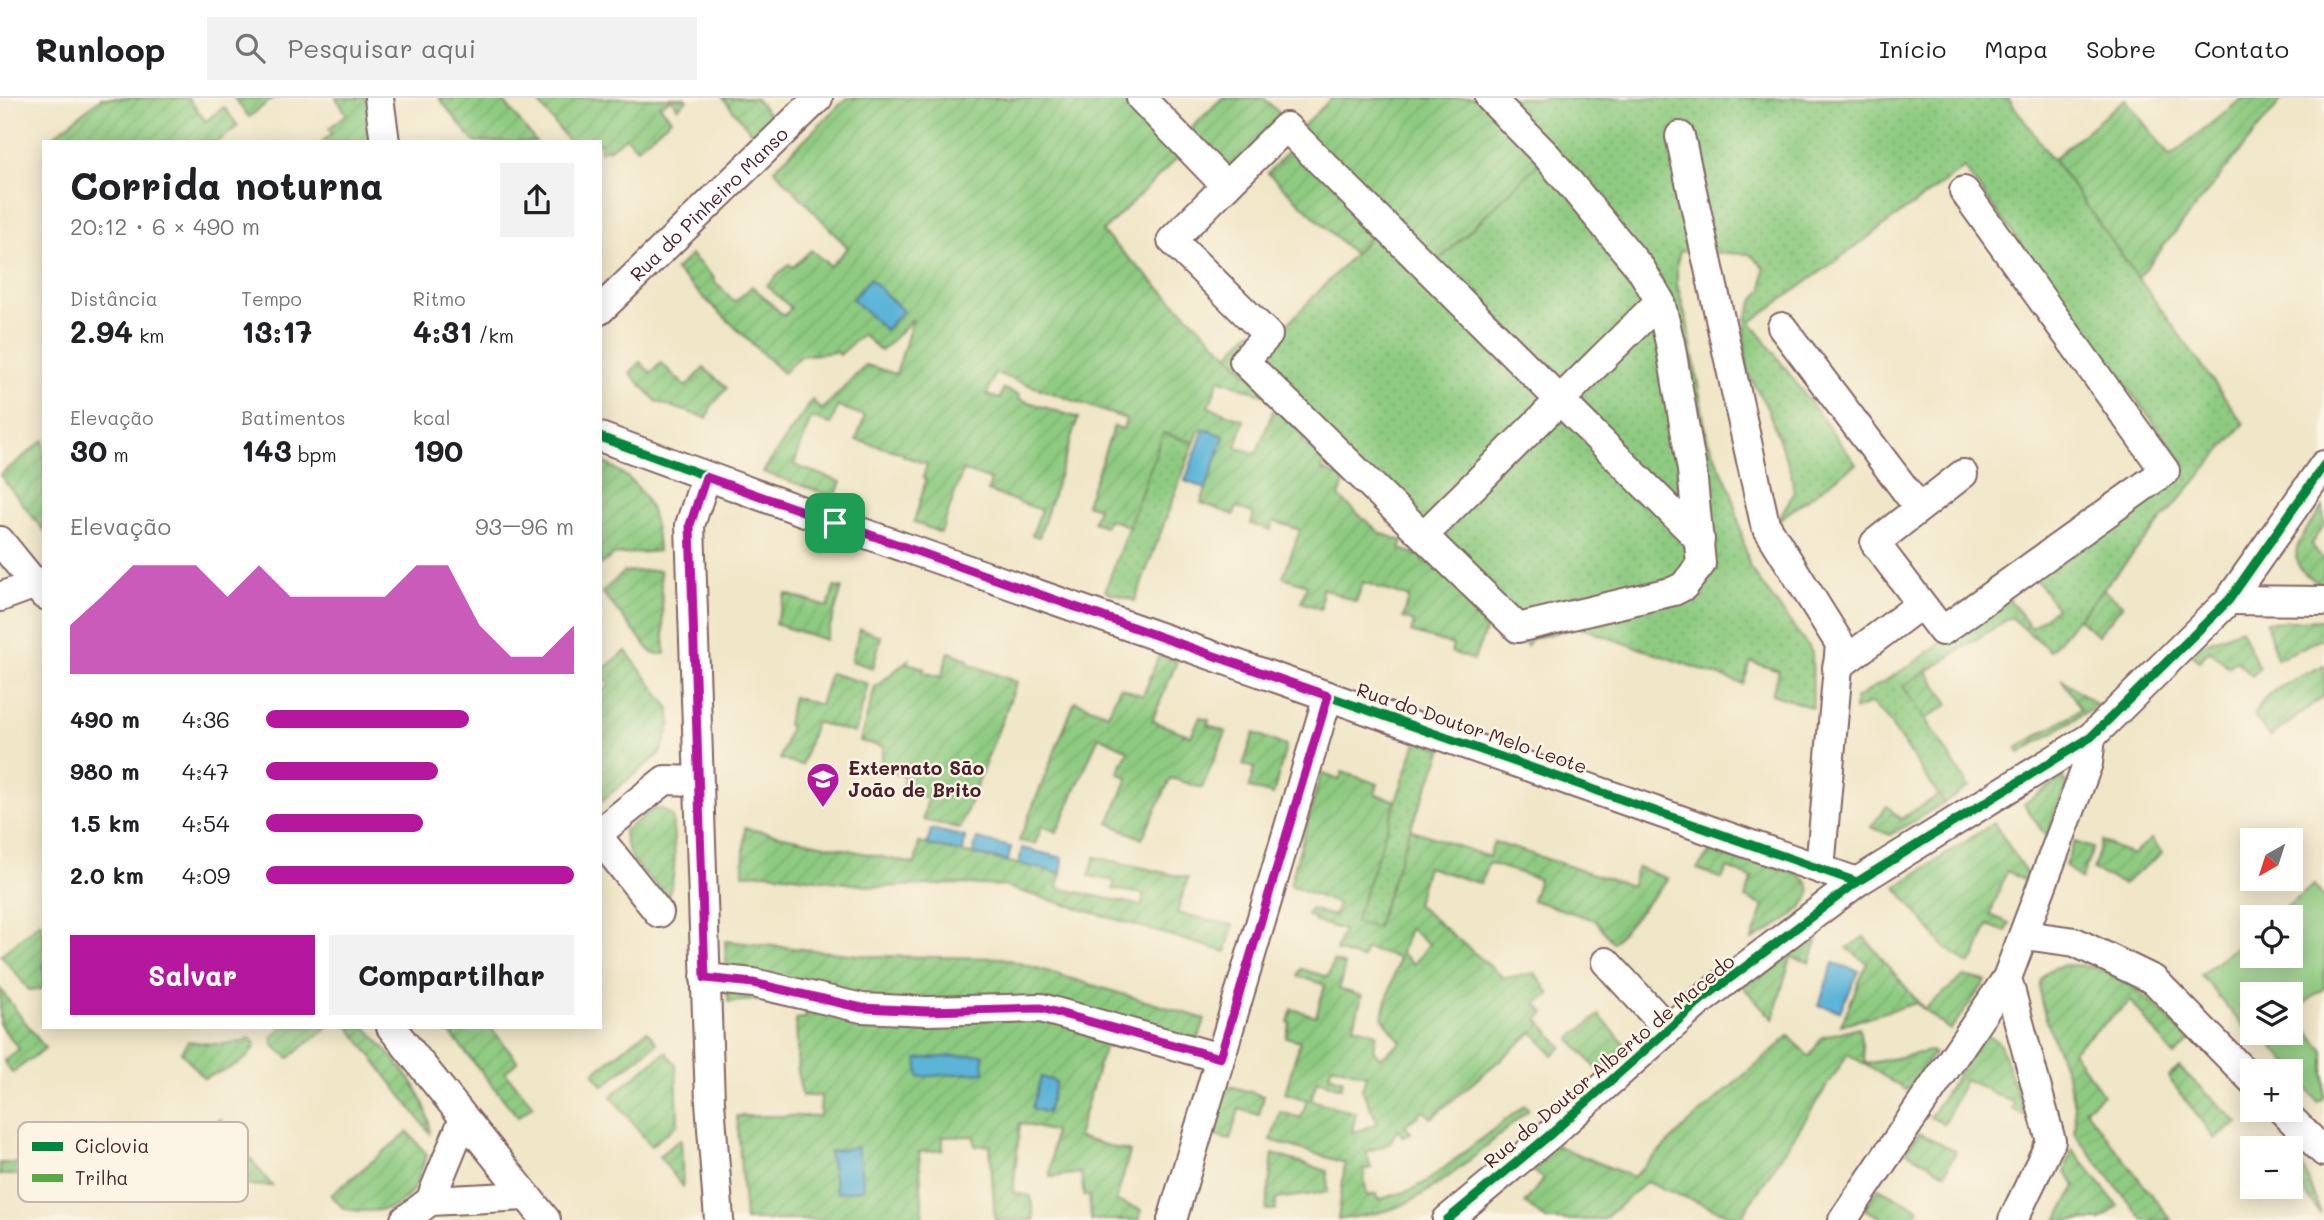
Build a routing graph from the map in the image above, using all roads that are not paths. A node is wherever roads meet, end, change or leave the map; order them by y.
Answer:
1 (379, 98) edge
2 (818, 98) edge
3 (1141, 98) edge
4 (1490, 98) edge
5 (1680, 136) dead end
6 (385, 140) edge
7 (1226, 186) junction
8 (1964, 191) dead end
9 (1660, 301) junction
10 (602, 308) edge
11 (1782, 327) dead end
12 (1560, 400) junction
13 (602, 439) edge
14 (2324, 465) edge
15 (1962, 474) dead end
16 (706, 477) junction
17 (1919, 508) junction
18 (1424, 535) junction
19 (1700, 540) junction
20 (0, 541) edge
21 (41, 587) edge
22 (0, 597) edge
23 (2229, 600) junction
24 (2324, 601) edge
25 (1921, 604) junction
26 (1837, 667) junction
27 (1328, 696) junction
28 (2091, 737) junction
29 (698, 781) junction
30 (602, 830) edge
31 (602, 842) edge
32 (1820, 869) junction
33 (1857, 882) junction
34 (659, 913) dead end
35 (2025, 935) junction
36 (1606, 962) dead end
37 (705, 978) junction
38 (2007, 978) junction
39 (393, 1029) edge
40 (1668, 1029) junction
41 (1220, 1058) junction
42 (2240, 1068) edge
43 (464, 1118) junction
44 (2294, 1122) edge
45 (2324, 1152) edge
46 (526, 1196) junction
47 (430, 1201) junction
48 (405, 1220) edge
49 (546, 1220) edge
50 (719, 1220) edge
51 (1172, 1220) edge
52 (1447, 1220) edge
53 (1843, 1220) edge
54 (2013, 1220) edge

1 - 6 street
2 - 10 street, Rua do Pinheiro Manso
3 - 7 street
4 - 9 street
5 - 26 street
7 - 12 street
7 - 18 street
8 - 25 street
9 - 12 street
9 - 19 street
11 - 17 street
12 - 18 street
12 - 19 street
13 - 16 street, Rua do Doutor Melo Leote
14 - 23 street, Rua do Doutor Alberto de Macedo
15 - 17 street
16 - 27 street, Rua do Doutor Melo Leote
16 - 29 street
17 - 25 street
18 - 19 street
20 - 21 street
21 - 22 street
23 - 24 street
23 - 28 street, Rua do Doutor Alberto de Macedo
25 - 26 street
26 - 32 street
27 - 32 street, Rua do Doutor Melo Leote
27 - 41 street
28 - 33 street, Rua do Doutor Alberto de Macedo
28 - 35 street
29 - 30 street
29 - 37 street
31 - 34 street
32 - 33 street, Rua do Doutor Melo Leote
33 - 40 street, Rua do Doutor Alberto de Macedo
35 - 38 street
35 - 42 street
36 - 40 street
37 - 41 street
37 - 50 street
38 - 53 street
38 - 54 street
39 - 43 street
40 - 52 street, Rua do Doutor Alberto de Macedo
41 - 51 street
43 - 46 street
43 - 47 street
44 - 45 street
46 - 47 street
46 - 49 street
47 - 48 street

